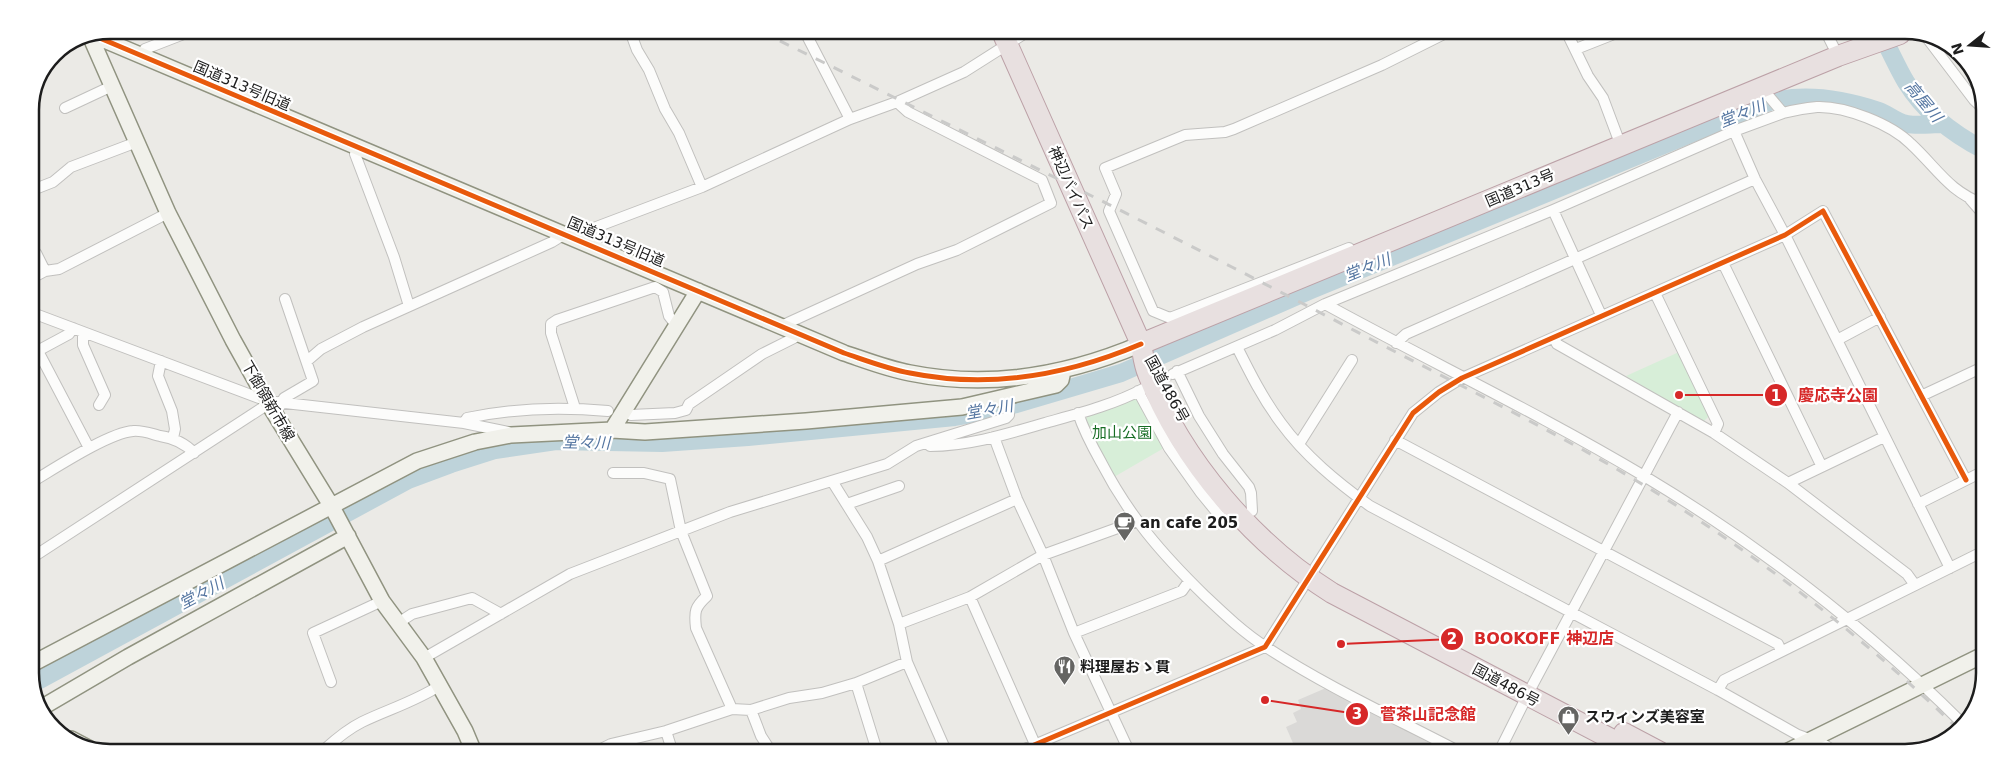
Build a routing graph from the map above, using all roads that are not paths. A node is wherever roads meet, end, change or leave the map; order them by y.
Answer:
1 (104, 39) edge
2 (171, 39) edge
3 (637, 39) edge
4 (809, 39) edge
5 (1003, 39) edge
6 (1004, 39) edge
7 (1434, 39) edge
8 (1570, 39) edge
9 (1601, 39) edge
10 (1831, 39) edge
11 (1886, 39) edge
12 (92, 41) edge
13 (1931, 43) edge
14 (1576, 49) junction
15 (1842, 55) junction
16 (140, 56) junction
17 (112, 86) junction
18 (1765, 92) junction
19 (1976, 101) edge
20 (897, 102) junction
21 (65, 108) dead end
22 (1780, 110) junction
23 (850, 119) junction
24 (1734, 131) junction
25 (137, 142) junction
26 (1621, 146) junction
27 (357, 148) junction
28 (1755, 179) junction
29 (39, 187) edge
30 (702, 187) junction
31 (1970, 199) junction
32 (1976, 201) edge
33 (1976, 206) edge
34 (1553, 210) junction
35 (168, 213) junction
36 (1416, 232) junction
37 (1785, 235) junction
38 (571, 237) junction
39 (39, 259) edge
40 (1577, 259) junction
41 (1723, 263) junction
42 (45, 271) junction
43 (39, 274) edge
44 (698, 291) junction
45 (1655, 293) junction
46 (285, 299) dead end
47 (1325, 304) junction
48 (409, 306) junction
49 (39, 315) edge
50 (1601, 315) junction
51 (1880, 316) junction
52 (676, 325) junction
53 (781, 326) junction
54 (73, 328) junction
55 (84, 332) junction
56 (797, 332) junction
57 (1554, 338) junction
58 (1837, 340) junction
59 (1396, 343) junction
60 (1237, 347) junction
61 (39, 350) edge
62 (1352, 360) dead end
63 (161, 361) junction
64 (307, 361) junction
65 (39, 362) edge
66 (1156, 362) junction
67 (1976, 370) edge
68 (1063, 371) junction
69 (1462, 378) junction
70 (1922, 396) junction
71 (1005, 398) junction
72 (99, 405) dead end
73 (275, 406) junction
74 (575, 408) junction
75 (608, 411) dead end
76 (1678, 412) junction
77 (631, 414) dead end
78 (1078, 414) junction
79 (464, 423) junction
80 (612, 430) junction
81 (1714, 433) junction
82 (511, 435) junction
83 (994, 437) junction
84 (1884, 437) junction
85 (174, 438) junction
86 (1395, 440) junction
87 (1299, 444) junction
88 (916, 446) junction
89 (89, 448) junction
90 (194, 452) junction
91 (1821, 465) junction
92 (613, 473) dead end
93 (1976, 475) edge
94 (1644, 476) junction
95 (39, 478) edge
96 (1966, 480) junction
97 (832, 481) junction
98 (1788, 483) junction
99 (899, 486) dead end
100 (1359, 498) junction
101 (1018, 499) junction
102 (847, 504) junction
103 (1918, 504) junction
104 (335, 514) junction
105 (1246, 514) junction
106 (1136, 520) junction
107 (681, 531) junction
108 (348, 536) junction
109 (39, 549) edge
110 (42, 551) junction
111 (1604, 551) junction
112 (39, 553) edge
113 (1043, 554) junction
114 (1976, 555) edge
115 (878, 561) junction
116 (1950, 568) junction
117 (1311, 573) junction
118 (1189, 581) junction
119 (1915, 585) junction
120 (970, 597) junction
121 (382, 601) junction
122 (501, 614) junction
123 (1571, 614) junction
124 (1846, 620) junction
125 (398, 623) junction
126 (899, 624) junction
127 (1074, 633) junction
128 (1265, 646) junction
129 (1781, 651) junction
130 (424, 658) junction
131 (1976, 658) edge
132 (39, 661) edge
133 (908, 662) junction
134 (331, 682) dead end
135 (856, 683) junction
136 (1923, 684) junction
137 (439, 686) junction
138 (1718, 690) junction
139 (1530, 691) junction
140 (46, 705) edge
141 (732, 709) junction
142 (751, 710) junction
143 (1112, 712) junction
144 (1959, 720) edge
145 (666, 731) junction
146 (1811, 740) junction
147 (331, 744) edge
148 (470, 744) edge
149 (611, 744) edge
150 (670, 744) edge
151 (766, 744) edge
152 (875, 744) edge
153 (943, 744) edge
154 (1035, 744) edge
155 (1045, 744) edge
156 (1126, 744) edge
157 (1445, 744) edge
158 (1503, 744) edge
159 (1622, 744) edge
160 (1643, 744) edge
161 (1803, 744) edge
162 (1823, 744) edge

1 - 16 street, 国道313号旧道
2 - 16 street
3 - 30 street
4 - 23 street
5 - 20 street
6 - 66 highway, 神辺バイパス
7 - 36 street
8 - 14 street
9 - 14 street
10 - 15 street
11 - 15 highway, 国道313号
12 - 17 street, 下御領新市線
13 - 19 street
14 - 26 street
15 - 18 highway, 国道313号
16 - 27 street, 国道313号旧道
17 - 21 street
17 - 25 street, 下御領新市線
18 - 22 street
18 - 26 highway, 国道313号
20 - 23 street
20 - 53 street
22 - 24 street
22 - 31 street
23 - 30 street
24 - 28 street
24 - 34 street
25 - 29 street
25 - 35 street, 下御領新市線
26 - 36 highway, 国道313号
27 - 38 street, 国道313号旧道
27 - 48 street
28 - 37 street
28 - 40 street
30 - 38 street
31 - 32 street
31 - 33 street
34 - 40 street
34 - 47 street
35 - 42 street
35 - 73 street, 下御領新市線
36 - 66 highway, 国道313号
37 - 41 street
37 - 51 street
37 - 58 street
38 - 44 street, 国道313号旧道
38 - 48 street
39 - 42 street
40 - 50 street
40 - 59 street
41 - 45 street
41 - 91 street
42 - 43 street
44 - 52 street
44 - 53 street, 国道313号旧道
45 - 50 street
45 - 81 street
46 - 64 street
47 - 59 street
47 - 60 street
48 - 64 street
49 - 54 street
50 - 57 street
51 - 58 street
51 - 70 street
52 - 74 street
52 - 80 street
53 - 56 street, 国道313号旧道
54 - 55 street
54 - 61 street
55 - 63 street
55 - 72 street
56 - 68 street, 国道313号旧道
56 - 77 street
57 - 69 street
57 - 76 street
58 - 84 street
59 - 69 street
60 - 66 street
60 - 87 street
62 - 87 street
63 - 73 street
63 - 85 street
64 - 73 street
65 - 89 street
66 - 68 street, 国道313号旧道
66 - 105 highway, 国道486号
66 - 105 street
67 - 70 street
68 - 71 street
69 - 86 street
69 - 94 street
70 - 96 street
71 - 80 street
71 - 88 street
73 - 79 street
73 - 90 street
73 - 104 street, 下御領新市線
74 - 75 street
74 - 79 street
76 - 81 street
76 - 94 street
78 - 83 street
78 - 105 street
78 - 106 street
79 - 82 street
80 - 82 street
81 - 98 street
82 - 104 street
83 - 88 street
83 - 101 street
84 - 91 street
84 - 103 street
85 - 89 street
85 - 90 street
86 - 100 street
86 - 111 street
87 - 100 street
88 - 97 street
89 - 95 street
90 - 110 street
91 - 98 street
92 - 107 street
93 - 96 street
94 - 111 street
94 - 124 street
96 - 103 street
97 - 102 street
97 - 107 street
98 - 119 street
99 - 102 street
100 - 117 street
100 - 123 street
101 - 113 street
101 - 115 street
102 - 115 street
103 - 116 street
104 - 108 street, 下御領新市線
104 - 132 street
105 - 117 highway, 国道486号
106 - 113 street
106 - 118 street
107 - 122 street
107 - 141 street
108 - 121 street, 下御領新市線
108 - 140 street
109 - 110 street
110 - 112 street
111 - 123 street
111 - 129 street
113 - 120 street
113 - 127 street
114 - 116 street
115 - 126 street
116 - 119 street
117 - 128 street
117 - 139 highway, 国道486号
118 - 127 street
118 - 128 street
119 - 124 street
120 - 126 street
120 - 154 street
121 - 125 street, 下御領新市線
121 - 134 street
122 - 125 street
122 - 130 street
123 - 138 street
123 - 139 street
124 - 129 street
124 - 136 street
125 - 130 street, 下御領新市線
126 - 133 street
127 - 143 street
128 - 143 street
128 - 157 street
129 - 138 street
130 - 137 street, 下御領新市線
131 - 136 street
133 - 135 street
133 - 153 street
135 - 142 street
135 - 152 street
136 - 144 street
136 - 146 street
137 - 147 street
137 - 148 street, 下御領新市線
138 - 146 street
139 - 158 street
139 - 159 highway, 国道486号
139 - 160 highway, 国道486号
141 - 142 street
141 - 145 street
142 - 151 street
143 - 155 street
143 - 156 street
145 - 149 street
145 - 150 street
146 - 161 street
146 - 162 street

